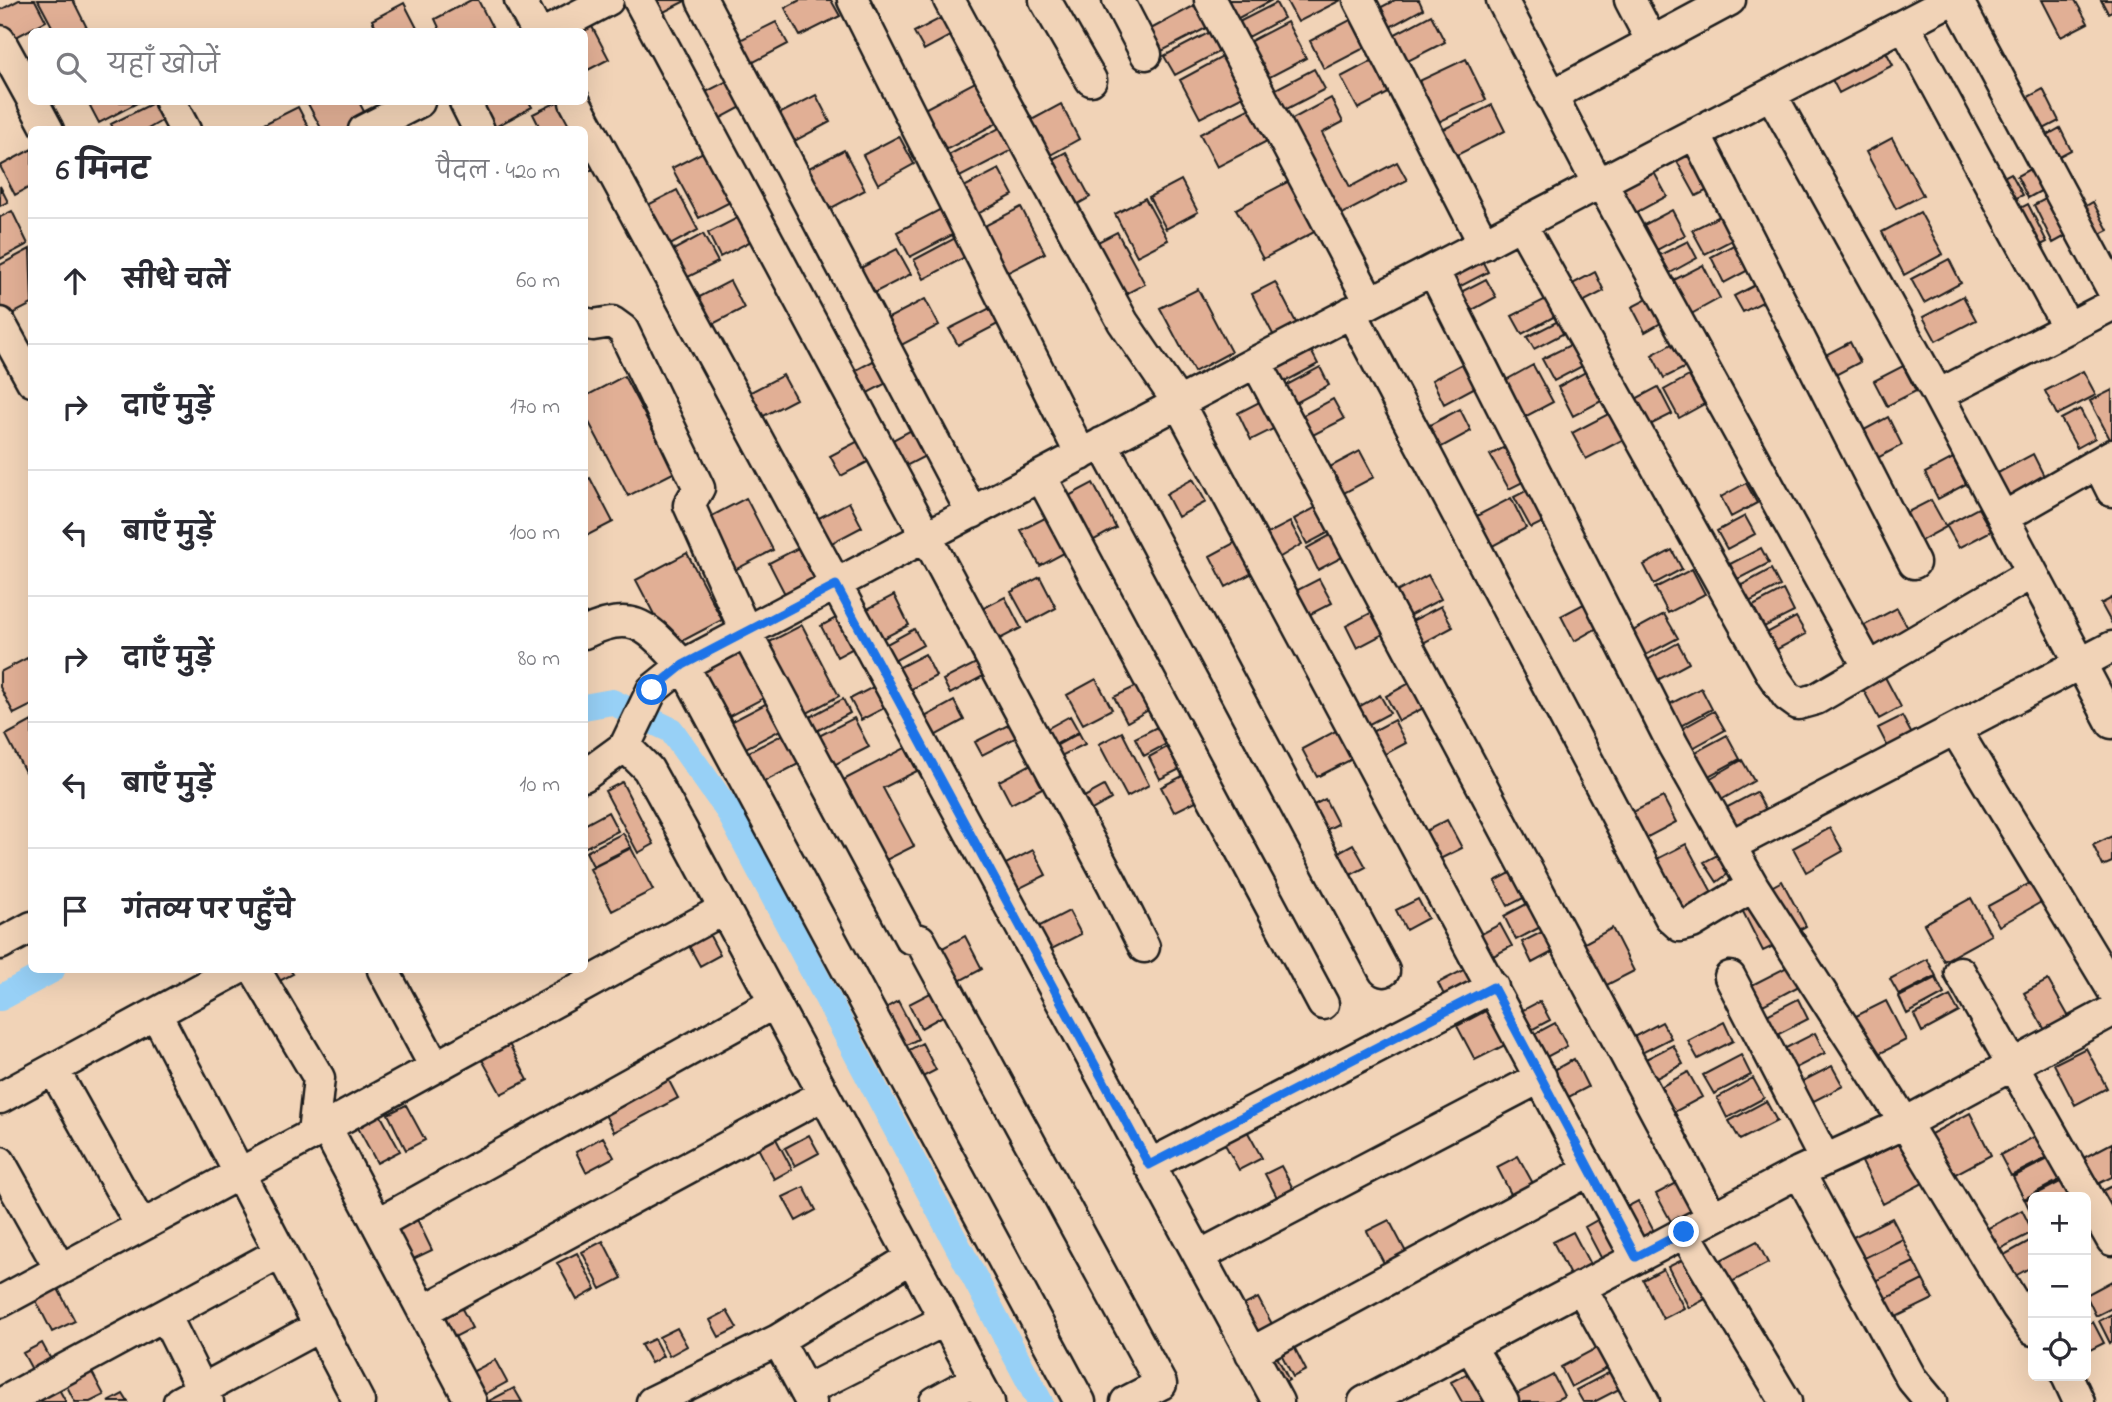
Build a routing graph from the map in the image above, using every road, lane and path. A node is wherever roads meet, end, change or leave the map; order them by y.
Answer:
1 (520, 0) edge
2 (608, 0) edge
3 (639, 0) edge
4 (702, 0) edge
5 (853, 0) edge
6 (949, 0) edge
7 (1045, 0) edge
8 (1118, 0) edge
9 (1210, 0) edge
10 (1359, 0) edge
11 (1502, 0) edge
12 (1630, 0) edge
13 (1951, 0) edge
14 (1957, 0) edge
15 (1725, 1) edge
16 (1904, 25) junction
17 (535, 28) edge
18 (555, 28) edge
19 (0, 41) edge
20 (1652, 42) junction
21 (1146, 54) dead end
22 (1091, 80) dead end
23 (28, 93) edge
24 (1771, 94) junction
25 (1551, 96) junction
26 (35, 105) edge
27 (172, 105) edge
28 (413, 105) edge
29 (466, 105) edge
30 (577, 105) edge
31 (46, 126) edge
32 (183, 126) edge
33 (372, 126) edge
34 (477, 126) edge
35 (588, 126) edge
36 (588, 126) edge
37 (1695, 133) junction
38 (1600, 183) junction
39 (1521, 224) junction
40 (1483, 244) junction
41 (1433, 270) junction
42 (2112, 289) edge
43 (2112, 305) edge
44 (1361, 307) junction
45 (0, 323) edge
46 (588, 324) edge
47 (2068, 328) junction
48 (1256, 362) junction
49 (28, 374) edge
50 (1938, 395) junction
51 (1179, 404) junction
52 (1092, 449) junction
53 (2105, 459) edge
54 (1041, 476) junction
55 (2112, 491) edge
56 (972, 513) junction
57 (2004, 517) junction
58 (925, 537) junction
59 (1914, 563) dead end
60 (2032, 573) junction
61 (836, 585) junction
62 (588, 631) edge
63 (746, 632) junction
64 (2112, 647) edge
65 (2080, 663) junction
66 (683, 665) junction
67 (1869, 668) junction
68 (2112, 723) edge
69 (1955, 729) junction
70 (628, 740) junction
71 (588, 773) edge
72 (1730, 846) junction
73 (1753, 886) junction
74 (724, 909) junction
75 (28, 929) edge
76 (0, 944) edge
77 (1144, 947) dead end
78 (1384, 971) dead end
79 (1960, 972) dead end
80 (231, 973) edge
81 (257, 973) edge
82 (385, 973) edge
83 (1730, 977) dead end
84 (1493, 987) junction
85 (2112, 989) edge
86 (774, 1003) junction
87 (1323, 1004) dead end
88 (2112, 1012) edge
89 (156, 1014) junction
90 (2015, 1066) junction
91 (435, 1067) junction
92 (54, 1070) junction
93 (1541, 1077) junction
94 (823, 1095) junction
95 (0, 1098) edge
96 (1905, 1123) junction
97 (319, 1130) junction
98 (0, 1162) edge
99 (1149, 1165) junction
100 (1812, 1166) junction
101 (1590, 1170) junction
102 (241, 1173) junction
103 (1712, 1217) junction
104 (377, 1224) junction
105 (141, 1226) junction
106 (1684, 1232) junction
107 (2112, 1240) edge
108 (281, 1252) junction
109 (1199, 1256) junction
110 (1636, 1257) junction
111 (911, 1258) junction
112 (60, 1269) junction
113 (1581, 1287) junction
114 (0, 1302) edge
115 (423, 1311) junction
116 (164, 1315) junction
117 (945, 1320) junction
118 (2028, 1323) edge
119 (320, 1326) junction
120 (778, 1339) junction
121 (1470, 1346) junction
122 (1251, 1353) junction
123 (2069, 1381) edge
124 (983, 1391) edge
125 (808, 1396) edge
126 (196, 1398) edge
127 (4, 1402) edge
128 (359, 1402) edge
129 (471, 1402) edge
130 (652, 1402) edge
131 (935, 1402) edge
132 (1080, 1402) edge
133 (1126, 1402) edge
134 (1278, 1402) edge
135 (1364, 1402) edge
136 (1503, 1402) edge
137 (1644, 1402) edge
138 (1786, 1402) edge
139 (1931, 1402) edge
140 (2079, 1402) edge

1 - 17 street
2 - 18 street
3 - 58 street
4 - 56 street
5 - 52 street
6 - 51 street
7 - 22 street
8 - 21 street
9 - 44 street
10 - 40 street
11 - 25 street
12 - 20 street
13 - 16 street
14 - 42 street
15 - 20 street
16 - 24 street
16 - 47 street
19 - 23 street
20 - 25 street
24 - 37 street
24 - 50 street
25 - 38 street
26 - 31 street
27 - 32 street
28 - 33 street
29 - 34 street
30 - 35 street
36 - 61 street
37 - 38 street
37 - 59 street
38 - 39 street
38 - 67 street
39 - 40 street
39 - 67 street
40 - 41 street
41 - 44 street
41 - 72 street
43 - 47 street
44 - 48 street
44 - 73 street
45 - 49 street
46 - 63 street
47 - 50 street
48 - 51 street
48 - 103 street
50 - 57 street
51 - 52 street
51 - 84 street
52 - 54 street
52 - 78 street
53 - 55 street
53 - 57 street
54 - 56 street
54 - 87 street
56 - 58 street
57 - 60 street
58 - 61 street
58 - 77 street
60 - 65 street
60 - 67 street
61 - 63 street
61 - 99 street
62 - 66 street
63 - 66 street
63 - 133 street
64 - 65 street
65 - 68 street
65 - 69 street
66 - 70 street
66 - 132 street
69 - 72 street
69 - 85 street
70 - 71 street
70 - 74 street
72 - 73 street
73 - 96 street
74 - 86 street
74 - 91 street
75 - 76 street
79 - 90 street
80 - 89 street
81 - 97 street
82 - 91 street
83 - 100 street
84 - 93 street
84 - 99 street
86 - 94 street
86 - 104 street
88 - 90 street
89 - 92 street
89 - 102 street
90 - 96 street
90 - 107 street
91 - 97 street
92 - 95 street
92 - 105 street
93 - 101 street
93 - 109 street
94 - 111 street
94 - 115 street
96 - 100 street
96 - 118 street
97 - 102 street
97 - 104 street
98 - 112 street
99 - 109 street
100 - 103 street
100 - 139 street
101 - 110 street
101 - 122 street
102 - 105 street
102 - 108 street
103 - 106 street
104 - 115 street
105 - 112 street
106 - 110 street
106 - 138 street
108 - 116 street
108 - 119 street
109 - 122 street
110 - 113 street
111 - 117 street
111 - 120 street
112 - 114 street
113 - 121 street
113 - 137 street
115 - 129 street
116 - 126 street
116 - 127 street
117 - 124 street
117 - 125 street
119 - 126 street
119 - 128 street
120 - 125 street
120 - 130 street
121 - 135 street
121 - 136 street
122 - 134 street
123 - 140 street
124 - 131 street

